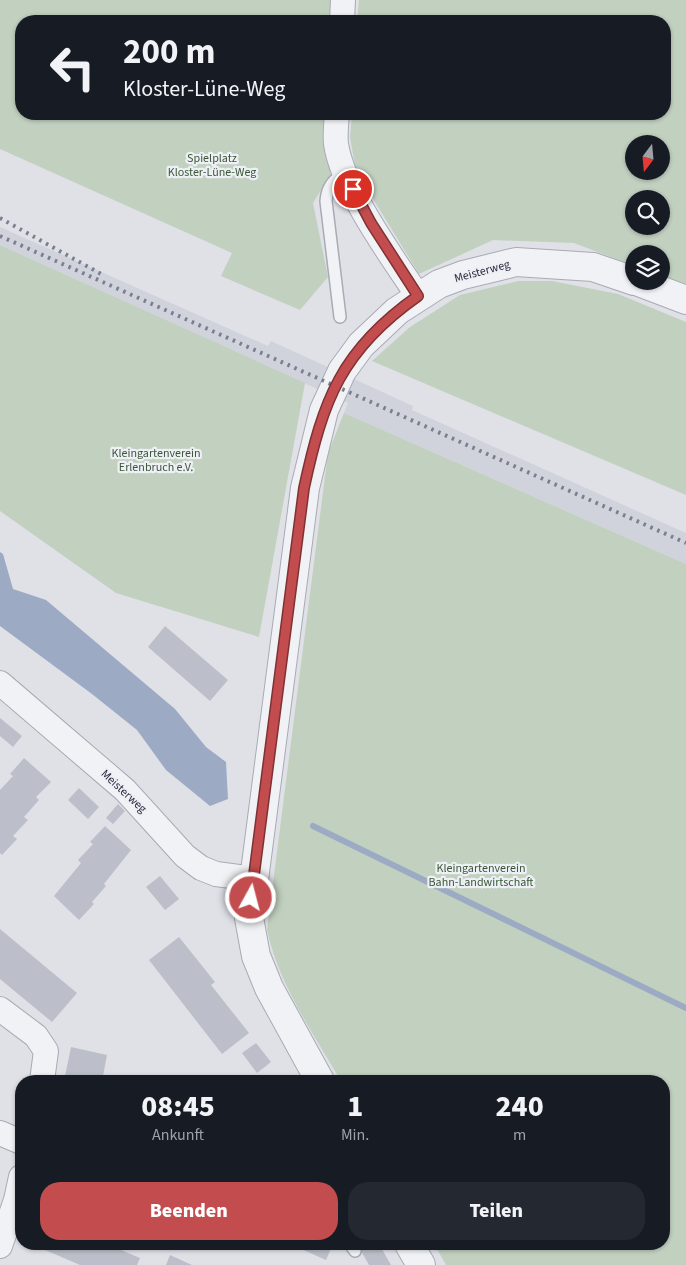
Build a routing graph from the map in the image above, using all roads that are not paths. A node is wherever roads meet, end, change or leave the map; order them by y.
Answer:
1 (343, 0) edge
2 (342, 15) edge
3 (336, 120) edge
4 (344, 172) junction
5 (625, 278) edge
6 (659, 290) edge
7 (418, 296) junction
8 (686, 300) edge
9 (340, 318) dead end
10 (0, 684) edge
11 (254, 880) junction
12 (0, 1009) edge
13 (43, 1075) edge
14 (317, 1075) edge
15 (0, 1133) edge
16 (15, 1139) edge
17 (15, 1203) edge
18 (0, 1246) edge
19 (412, 1250) edge
20 (421, 1265) edge

1 - 2 street
3 - 4 street
4 - 7 street
4 - 9 lane
5 - 7 street, Meisterweg
6 - 8 street, Meisterweg
7 - 11 street, Meisterweg
10 - 11 street, Meisterweg
11 - 14 street, Meisterweg
12 - 13 street
15 - 16 street
17 - 18 street
19 - 20 street

